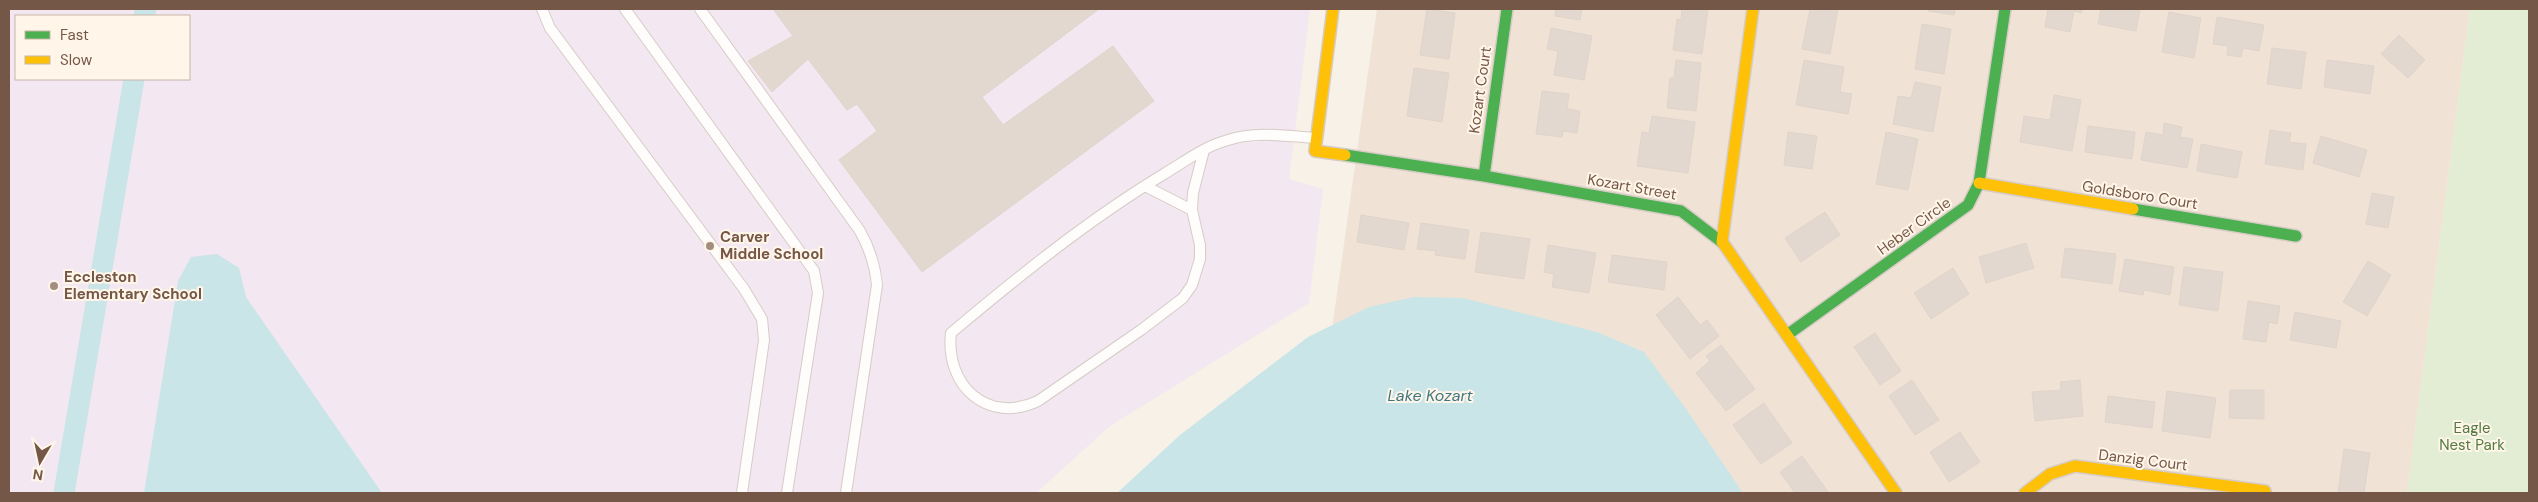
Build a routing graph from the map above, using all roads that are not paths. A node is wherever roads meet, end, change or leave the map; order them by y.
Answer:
1 (542, 9) edge
2 (624, 9) edge
3 (700, 9) edge
4 (1333, 9) edge
5 (1506, 9) edge
6 (1753, 9) edge
7 (2005, 9) edge
8 (1316, 138) junction
9 (1204, 150) junction
10 (1484, 176) junction
11 (1979, 183) junction
12 (1145, 186) junction
13 (1192, 210) junction
14 (2296, 236) dead end
15 (1722, 242) junction
16 (1787, 335) junction
17 (2265, 491) dead end
18 (742, 493) edge
19 (786, 493) edge
20 (846, 493) edge
21 (1896, 493) edge
22 (2025, 493) edge

1 - 18 lane
2 - 19 lane
3 - 20 lane
4 - 8 street
5 - 10 street, Kozart Court
6 - 15 street
7 - 11 street, Heber Circle
8 - 9 lane
8 - 10 street, Kozart Street
9 - 12 lane
9 - 13 lane
10 - 15 street, Kozart Street
11 - 14 street, Goldsboro Court
11 - 16 street, Heber Circle
12 - 13 lane
12 - 13 lane
15 - 16 street, Kozart Street
16 - 21 street, Kozart Street
17 - 22 street, Danzig Court

